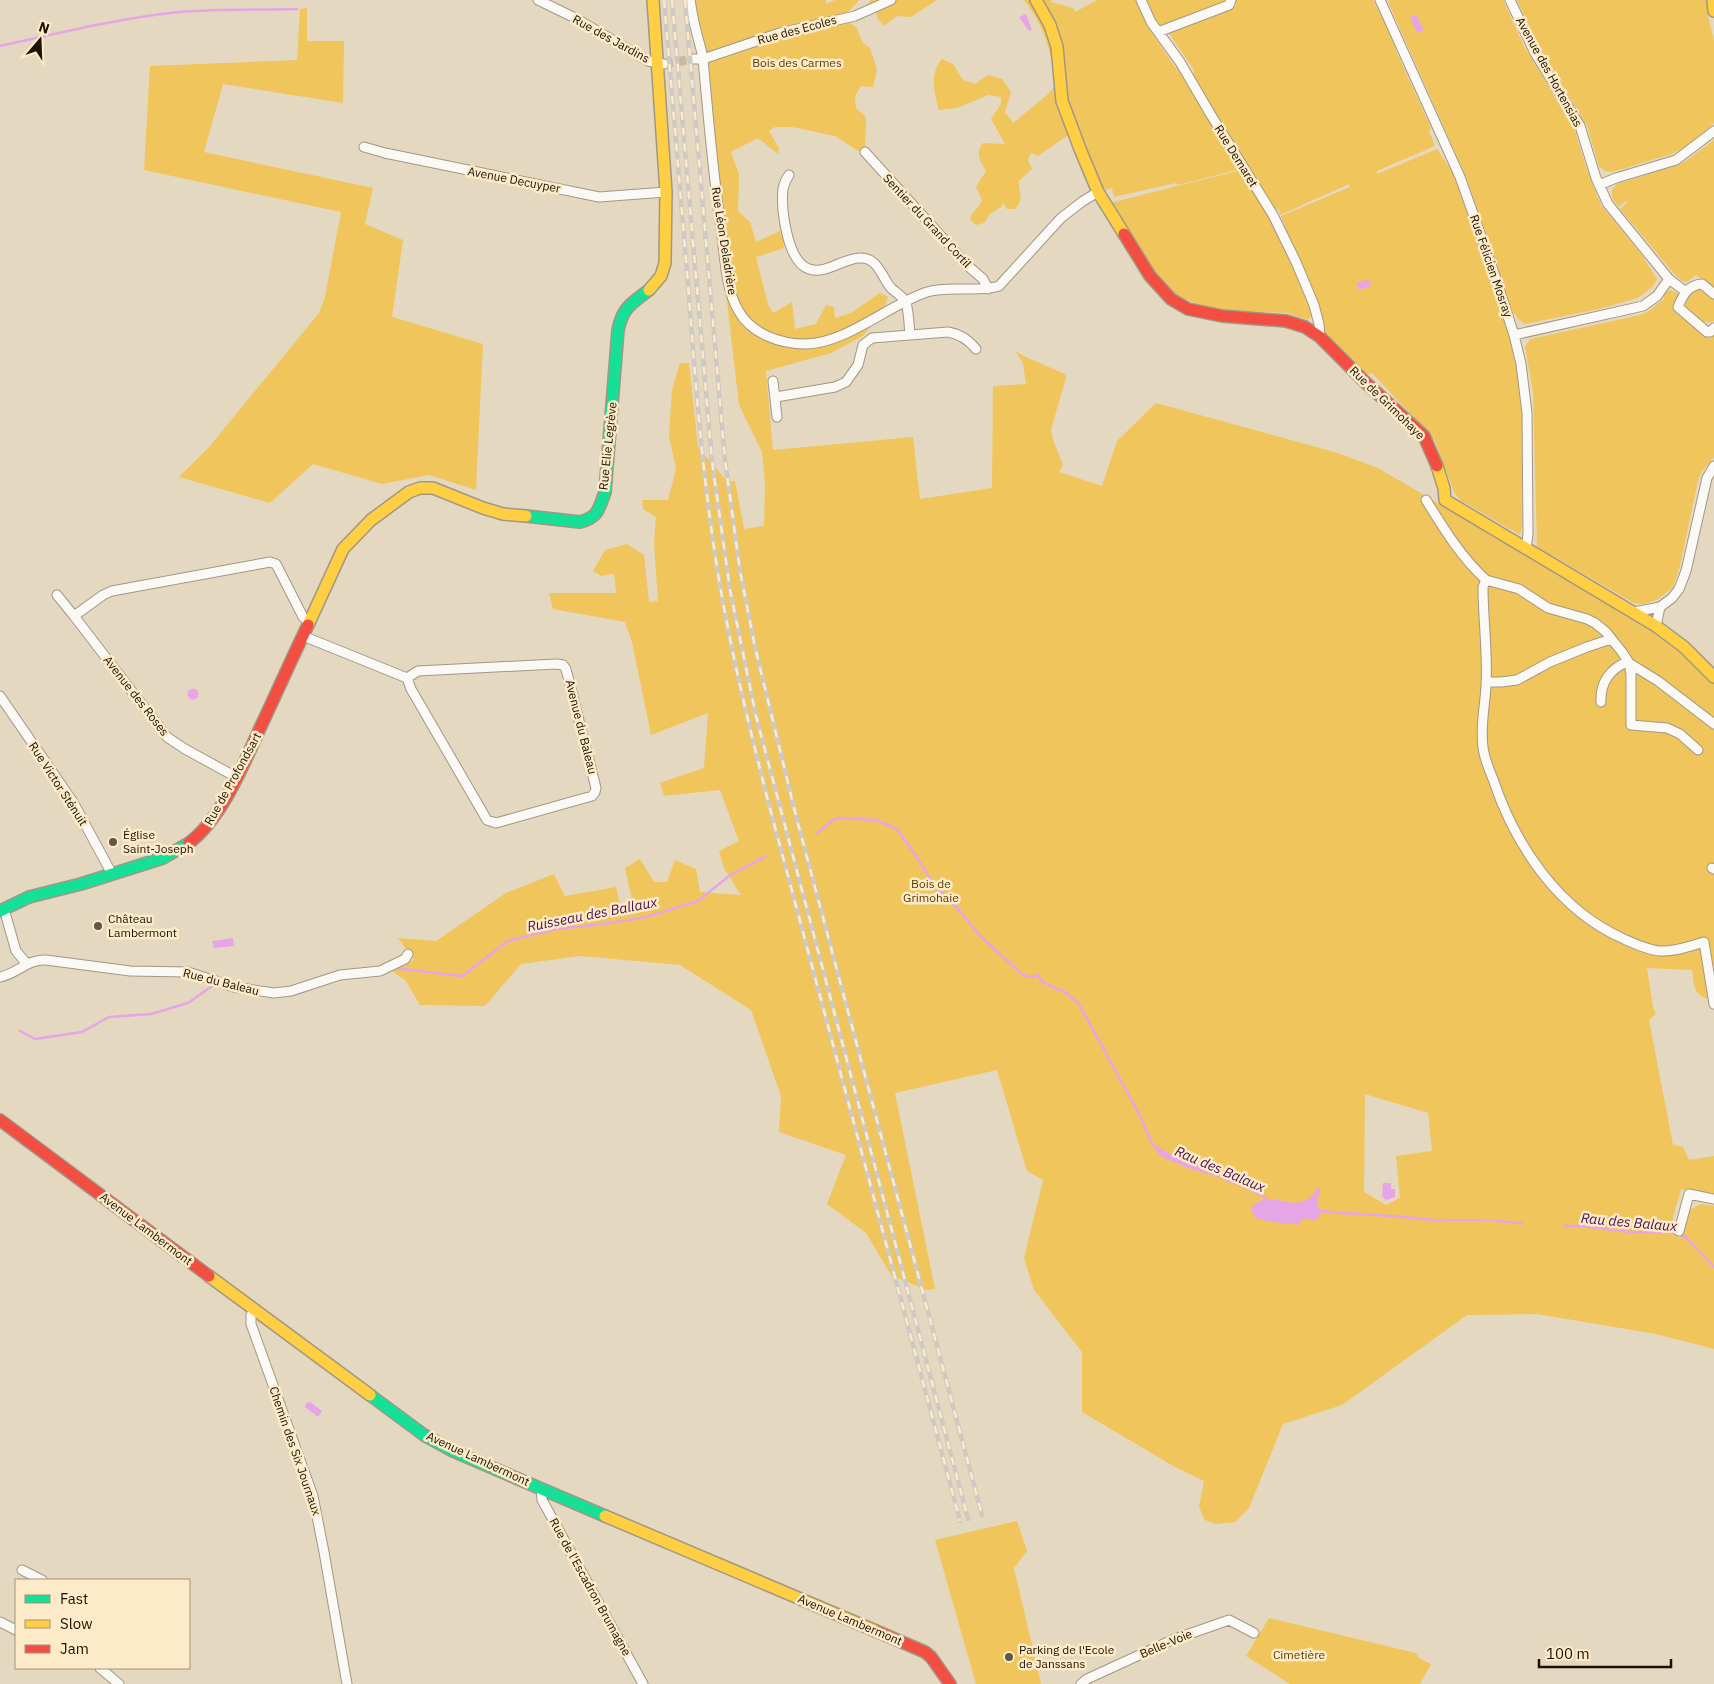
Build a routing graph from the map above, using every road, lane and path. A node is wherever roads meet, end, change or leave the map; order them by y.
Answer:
1 (531, 0) edge
2 (653, 0) edge
3 (690, 0) edge
4 (891, 0) edge
5 (1036, 0) edge
6 (1141, 0) edge
7 (1231, 0) edge
8 (1380, 0) edge
9 (1510, 0) edge
10 (1712, 0) edge
11 (541, 2) edge
12 (1714, 10) edge
13 (1158, 32) junction
14 (703, 59) junction
15 (693, 60) tunnel mouth
16 (661, 64) junction
17 (1714, 131) edge
18 (364, 147) dead end
19 (865, 152) dead end
20 (789, 175) dead end
21 (1599, 185) junction
22 (666, 192) junction
23 (1098, 192) junction
24 (1669, 279) junction
25 (988, 289) junction
26 (1686, 292) junction
27 (1714, 294) edge
28 (906, 302) junction
29 (1318, 319) junction
30 (1714, 328) edge
31 (1309, 329) junction
32 (910, 335) junction
33 (1514, 335) junction
34 (1320, 337) junction
35 (976, 349) dead end
36 (773, 381) dead end
37 (776, 397) junction
38 (777, 417) dead end
39 (1714, 466) edge
40 (1426, 500) dead end
41 (1526, 549) junction
42 (1486, 580) junction
43 (57, 595) dead end
44 (1660, 607) junction
45 (1634, 612) junction
46 (74, 616) junction
47 (309, 622) junction
48 (1656, 626) junction
49 (303, 636) junction
50 (1611, 639) junction
51 (290, 663) joint
52 (1629, 663) junction
53 (1714, 676) edge
54 (407, 678) junction
55 (1486, 682) junction
56 (0, 696) edge
57 (1601, 702) dead end
58 (1714, 724) edge
59 (1698, 750) dead end
60 (236, 777) junction
61 (112, 874) junction
62 (2, 910) edge
63 (408, 954) dead end
64 (26, 963) junction
65 (0, 977) edge
66 (1713, 1002) edge
67 (0, 1120) edge
68 (1714, 1199) edge
69 (1678, 1231) dead end
70 (255, 1310) junction
71 (541, 1488) junction
72 (22, 1570) dead end
73 (40, 1579) edge
74 (0, 1622) edge
75 (15, 1630) edge
76 (1254, 1633) dead end
77 (101, 1669) edge
78 (119, 1684) edge
79 (348, 1684) edge
80 (643, 1684) edge
81 (950, 1684) edge
82 (1080, 1684) edge

1 - 11 street, Rue des Jardins
2 - 16 street, Rue Elie Legrève
3 - 14 street, Rue Léon Deladrière
4 - 14 street, Rue des Ecoles
5 - 23 street, Rue de Grimohaye
6 - 13 street, Rue Demaret
7 - 13 street
8 - 33 street, Rue Félicien Mosray
9 - 21 street, Avenue des Hortensias
10 - 12 street
11 - 16 street, Rue des Jardins
13 - 29 street, Rue Demaret
14 - 15 street
14 - 28 street, Rue Léon Deladrière
16 - 22 street, Rue Elie Legrève
17 - 21 street
18 - 22 street, Avenue Decuyper
19 - 25 street, Sentier du Grand Cortil
20 - 28 street
21 - 24 street, Avenue des Hortensias
22 - 47 street, Rue Elie Legrève
23 - 25 street, Rue Léon Deladrière
23 - 31 street, Rue de Grimohaye
24 - 26 street, Avenue des Hortensias
24 - 33 street
25 - 28 street, Rue Léon Deladrière
26 - 27 street
26 - 30 street
28 - 32 street
29 - 31 street
29 - 34 street, Rue Demaret
31 - 34 street, Rue de Grimohaye
32 - 35 street
32 - 37 street
33 - 41 street, Rue Félicien Mosray
34 - 41 street, Rue de Grimohaye
36 - 37 street
37 - 38 street
39 - 44 street
40 - 42 street
41 - 45 street, Rue de Grimohaye
42 - 50 street
42 - 55 street
43 - 46 street, Avenue des Roses
44 - 45 street
44 - 48 street
45 - 48 street, Rue de Grimohaye
46 - 47 street
46 - 60 street, Avenue des Roses
47 - 49 street, Rue Elie Legrève
48 - 53 street, Rue de Grimohaye
49 - 51 street, Rue Elie Legrève
49 - 54 street
50 - 52 street
50 - 55 street
51 - 60 street, Rue de Profondsart
52 - 57 street
52 - 58 street
52 - 59 street
54 - 54 street, Avenue du Baleau
55 - 66 street
56 - 61 street, Rue Victor Sténuit
60 - 61 street, Rue de Profondsart
61 - 62 street, Rue de Profondsart
62 - 64 street
63 - 64 street, Rue du Baleau
64 - 65 street, Rue du Baleau
67 - 70 street, Avenue Lambermont
68 - 69 street
70 - 71 street, Avenue Lambermont
70 - 79 street, Chemin des Six Journaux
71 - 80 street, Rue de l'Escadron Brumagne
71 - 81 street, Avenue Lambermont
72 - 73 street
74 - 75 street
76 - 82 street, Belle-Voie
77 - 78 street

